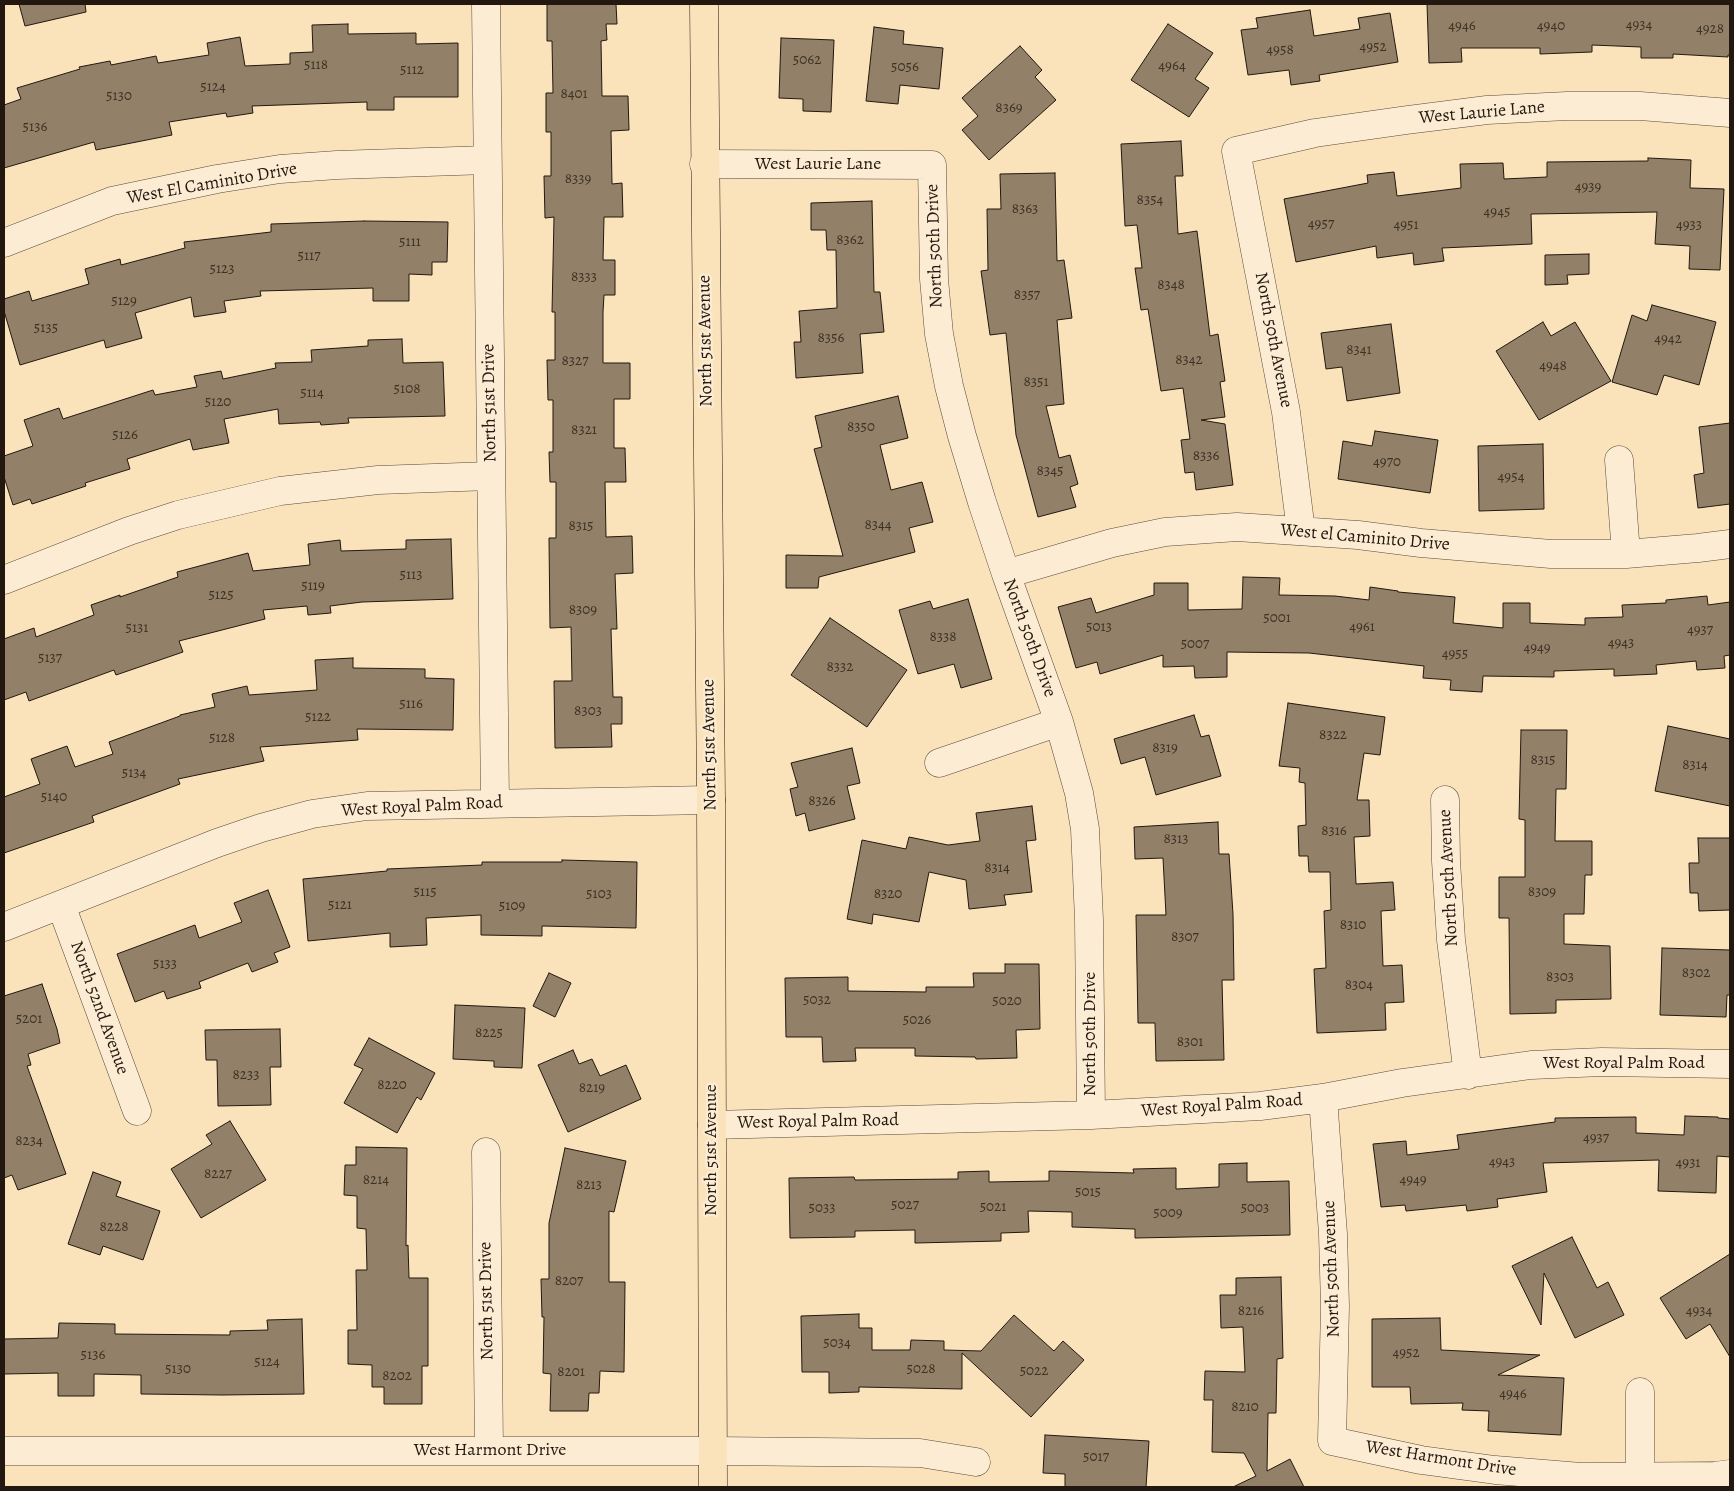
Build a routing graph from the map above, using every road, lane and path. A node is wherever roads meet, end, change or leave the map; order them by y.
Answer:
1 (486, 4) edge
2 (704, 4) edge
3 (1730, 113) edge
4 (1236, 151) joint
5 (487, 160) junction
6 (704, 164) junction
7 (932, 165) joint
8 (4, 242) edge
9 (1620, 460) dead end
10 (490, 476) junction
11 (1301, 531) junction
12 (1730, 544) edge
13 (1626, 554) junction
14 (1006, 574) junction
15 (4, 580) edge
16 (1059, 722) junction
17 (939, 763) dead end
18 (710, 800) junction
19 (1445, 800) dead end
20 (495, 803) junction
21 (61, 904) junction
22 (4, 927) edge
23 (1730, 1064) edge
24 (1468, 1075) junction
25 (1322, 1098) junction
26 (138, 1111) dead end
27 (1091, 1115) junction
28 (712, 1125) junction
29 (486, 1152) dead end
30 (1640, 1392) dead end
31 (1332, 1441) joint
32 (489, 1451) junction
33 (713, 1451) junction
34 (4, 1452) edge
35 (976, 1462) dead end
36 (1730, 1474) edge
37 (1640, 1477) junction
38 (713, 1487) edge

1 - 5 street, North 51st Drive
2 - 6 main road, North 51st Avenue
3 - 4 street, West Laurie Lane
4 - 11 street, North 50th Avenue
5 - 8 street, West El Caminito Drive
5 - 10 street, North 51st Drive
6 - 7 street, West Laurie Lane
6 - 18 main road, North 51st Avenue
7 - 14 street, North 50th Drive
9 - 13 street
10 - 15 street
10 - 20 street, North 51st Drive
11 - 13 street, West el Caminito Drive
11 - 14 street, West el Caminito Drive
12 - 13 street, West el Caminito Drive
14 - 16 street, North 50th Drive
16 - 17 street
16 - 27 street, North 50th Drive
18 - 20 street, West Royal Palm Road
18 - 28 main road, North 51st Avenue
19 - 24 street, North 50th Avenue
20 - 21 street, West Royal Palm Road
21 - 22 street, West Royal Palm Road
21 - 26 street, North 52nd Avenue
23 - 24 street, West Royal Palm Road
24 - 25 street, West Royal Palm Road
25 - 27 street, West Royal Palm Road
25 - 31 street, North 50th Avenue
27 - 28 street, West Royal Palm Road
28 - 33 main road, North 51st Avenue
29 - 32 street, North 51st Drive
30 - 37 street
31 - 37 street, West Harmont Drive
32 - 33 street, West Harmont Drive
32 - 34 street, West Harmont Drive
33 - 35 street, West Harmont Drive
33 - 38 main road, North 51st Avenue
36 - 37 street, West Harmont Drive

